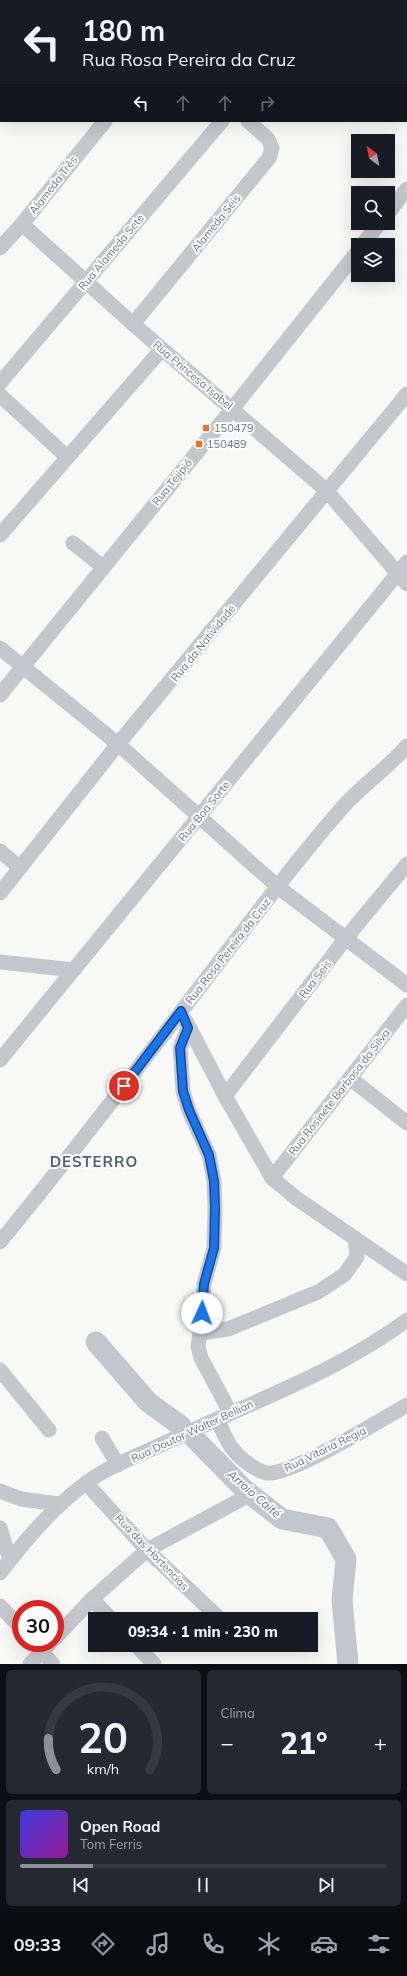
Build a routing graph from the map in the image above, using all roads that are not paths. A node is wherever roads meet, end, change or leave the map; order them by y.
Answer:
1 (104, 122) edge
2 (221, 122) edge
3 (249, 122) edge
4 (407, 189) edge
5 (395, 204) edge
6 (22, 224) junction
7 (374, 230) edge
8 (368, 238) edge
9 (0, 248) edge
10 (351, 260) edge
11 (86, 282) junction
12 (133, 324) junction
13 (162, 349) junction
14 (0, 383) edge
15 (407, 394) edge
16 (0, 396) edge
17 (233, 408) junction
18 (67, 457) junction
19 (326, 490) junction
20 (0, 535) edge
21 (73, 543) dead end
22 (407, 562) edge
23 (103, 567) junction
24 (402, 579) edge
25 (0, 648) edge
26 (23, 666) junction
27 (0, 695) edge
28 (118, 744) junction
29 (407, 746) edge
30 (199, 816) junction
31 (0, 851) edge
32 (407, 864) edge
33 (20, 868) junction
34 (278, 887) junction
35 (0, 893) edge
36 (346, 938) junction
37 (0, 962) edge
38 (74, 970) junction
39 (407, 985) edge
40 (407, 1005) edge
41 (181, 1011) junction
42 (188, 1028) junction
43 (0, 1060) edge
44 (350, 1078) junction
45 (225, 1096) junction
46 (407, 1123) edge
47 (272, 1178) junction
48 (355, 1238) junction
49 (0, 1242) edge
50 (407, 1274) edge
51 (407, 1320) edge
52 (200, 1333) junction
53 (0, 1370) edge
54 (407, 1404) edge
55 (230, 1412) junction
56 (217, 1418) junction
57 (49, 1430) dead end
58 (102, 1438) dead end
59 (118, 1465) junction
60 (86, 1483) junction
61 (0, 1492) edge
62 (240, 1500) dead end
63 (59, 1504) junction
64 (0, 1528) edge
65 (147, 1550) junction
66 (5, 1564) edge
67 (92, 1599) junction
68 (0, 1606) edge
69 (104, 1612) edge
70 (213, 1612) edge
71 (12, 1619) edge
72 (64, 1629) edge
73 (38, 1652) edge
74 (46, 1652) edge
75 (143, 1652) edge
76 (30, 1664) edge
77 (53, 1664) edge
78 (154, 1664) edge

1 - 6 street, Alameda Três
2 - 11 street, Rua Alameda Sete
3 - 12 street, Alameda Seis
4 - 5 street
6 - 9 street, Alameda Três
6 - 11 street, Rua Princesa Isabel
7 - 8 street
10 - 17 street, Rua Tejipió
11 - 12 street, Rua Princesa Isabel
11 - 14 street, Rua Alameda Sete
12 - 13 street, Rua Princesa Isabel
13 - 17 street, Rua Princesa Isabel
13 - 18 street
15 - 19 street, Rua da Natividade
16 - 18 street
17 - 19 street, Rua Princesa Isabel
17 - 23 street, Rua Tejipió
18 - 20 street
19 - 24 street, Rua Princesa Isabel
19 - 28 street, Rua da Natividade
21 - 23 street
22 - 24 street, Rua Boa Sorte
23 - 26 street, Rua Tejipió
24 - 30 street, Rua Boa Sorte
25 - 26 street
26 - 27 street, Rua Tejipió
26 - 28 street
28 - 30 street
28 - 33 street, Rua da Natividade
29 - 34 street, Rua Rosa Pereira da Cruz
30 - 34 street
30 - 38 street, Rua Boa Sorte
31 - 33 street
32 - 36 street, Rua Seis
33 - 35 street, Rua da Natividade
34 - 36 street
34 - 41 street, Rua Rosa Pereira da Cruz
36 - 39 street
36 - 45 street, Rua Seis
37 - 38 street
38 - 43 street, Rua Boa Sorte
40 - 44 street, Rua Rosinete Barbosa da Silva
41 - 42 street
41 - 49 street, Rua Rosa Pereira da Cruz
42 - 45 street
42 - 52 street
44 - 46 street
44 - 47 street, Rua Rosinete Barbosa da Silva
45 - 47 street
47 - 48 street
48 - 50 street
48 - 52 street
51 - 55 street, Rua Doutor Walter Bellian
52 - 55 street
53 - 57 street
54 - 56 street, Rua Vitoria Regia
55 - 56 street, Rua Doutor Walter Bellian
56 - 59 street, Rua Doutor Walter Bellian
58 - 59 street
59 - 60 street, Rua Doutor Walter Bellian
60 - 63 street, Rua Doutor Walter Bellian
60 - 65 street, Rua das Hortencias
61 - 63 street
62 - 65 street
63 - 66 street, Rua Doutor Walter Bellian
64 - 66 street
65 - 67 street
65 - 70 street, Rua das Hortencias
67 - 69 street
67 - 72 street
68 - 71 street
73 - 76 street
74 - 77 street
75 - 78 street

